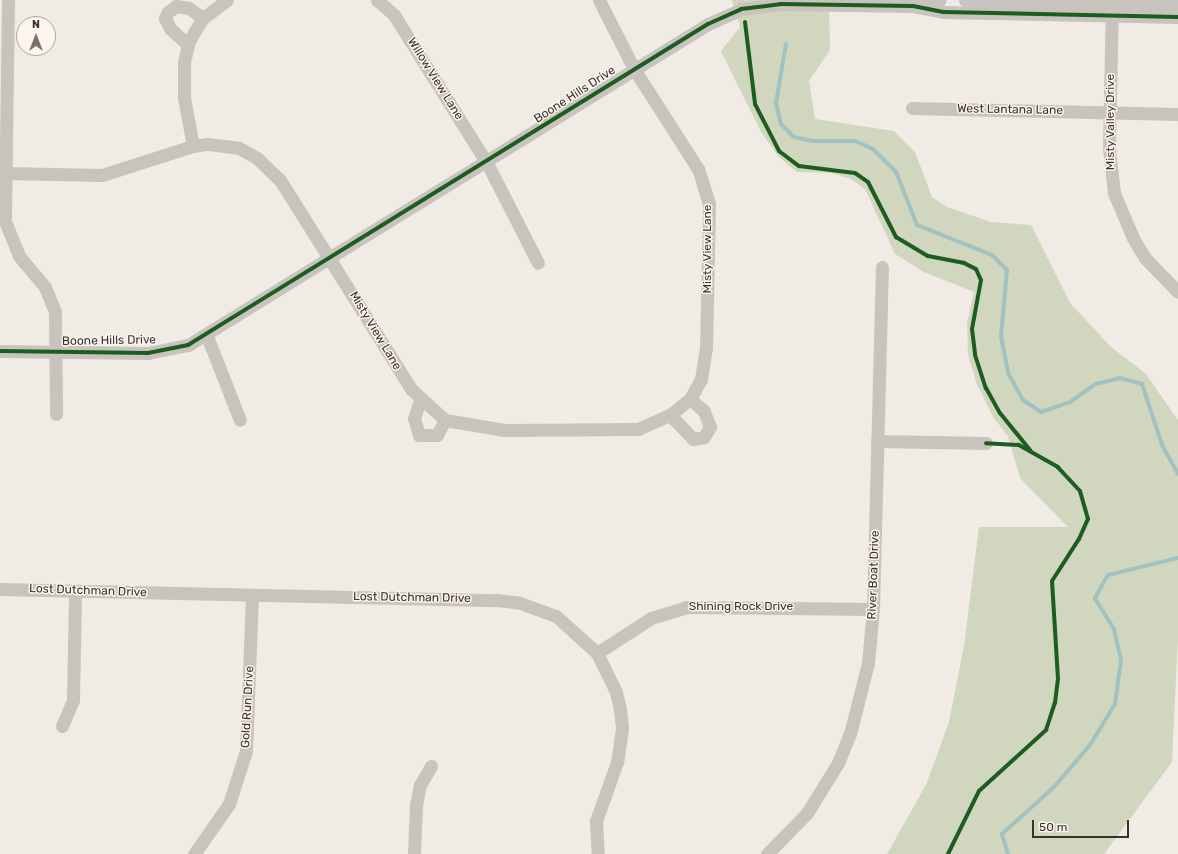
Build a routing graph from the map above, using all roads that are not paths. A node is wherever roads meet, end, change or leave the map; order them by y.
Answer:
1 (8, 0) edge
2 (227, 0) edge
3 (376, 0) edge
4 (599, 0) edge
5 (940, 0) edge
6 (965, 0) edge
7 (1178, 5) edge
8 (913, 6) junction
9 (1111, 9) junction
10 (1178, 17) edge
11 (203, 18) junction
12 (188, 45) junction
13 (634, 69) junction
14 (912, 108) dead end
15 (1109, 112) junction
16 (1178, 114) edge
17 (193, 146) junction
18 (487, 163) junction
19 (4, 173) junction
20 (332, 259) junction
21 (538, 263) dead end
22 (882, 267) dead end
23 (1178, 292) edge
24 (207, 336) junction
25 (0, 351) edge
26 (57, 352) junction
27 (690, 399) junction
28 (420, 400) junction
29 (56, 414) dead end
30 (670, 415) junction
31 (240, 420) dead end
32 (445, 420) junction
33 (877, 441) junction
34 (986, 443) dead end
35 (0, 589) edge
36 (75, 591) junction
37 (252, 595) junction
38 (873, 609) junction
39 (597, 653) junction
40 (62, 726) dead end
41 (431, 766) dead end
42 (194, 854) edge
43 (414, 854) edge
44 (598, 854) edge
45 (767, 854) edge

1 - 19 street
2 - 11 street
3 - 18 street, Willow View Lane
4 - 13 street, Misty View Lane
5 - 8 street, Boone Hills Drive
6 - 9 street, Boone Hills Drive
7 - 9 street, Boone Hills Drive
8 - 9 street, Boone Hills Drive
8 - 13 street, Boone Hills Drive
9 - 10 street, Boone Hills Drive
9 - 15 street, Misty Valley Drive
11 - 12 street
11 - 12 street
12 - 17 street
13 - 18 street, Boone Hills Drive
13 - 27 street, Misty View Lane
14 - 15 street, West Lantana Lane
15 - 16 street, West Lantana Lane
15 - 23 street, Misty Valley Drive
17 - 19 street, Misty View Lane
17 - 20 street, Misty View Lane
18 - 20 street, Boone Hills Drive
18 - 21 street, Willow View Lane
19 - 26 street
20 - 24 street, Boone Hills Drive
20 - 28 street, Misty View Lane
22 - 33 street, River Boat Drive
24 - 26 street, Boone Hills Drive
24 - 31 street
25 - 26 street, Boone Hills Drive
26 - 29 street
27 - 30 street, Misty View Lane
27 - 30 street
28 - 32 street, Misty View Lane
28 - 32 street
30 - 32 street, Misty View Lane
33 - 34 street
33 - 38 street, River Boat Drive
35 - 36 street, Lost Dutchman Drive
36 - 37 street, Lost Dutchman Drive
36 - 40 street
37 - 39 street, Lost Dutchman Drive
37 - 42 street, Gold Run Drive
38 - 39 street, Shining Rock Drive
38 - 45 street, River Boat Drive
39 - 44 street, Lost Dutchman Drive
41 - 43 street

